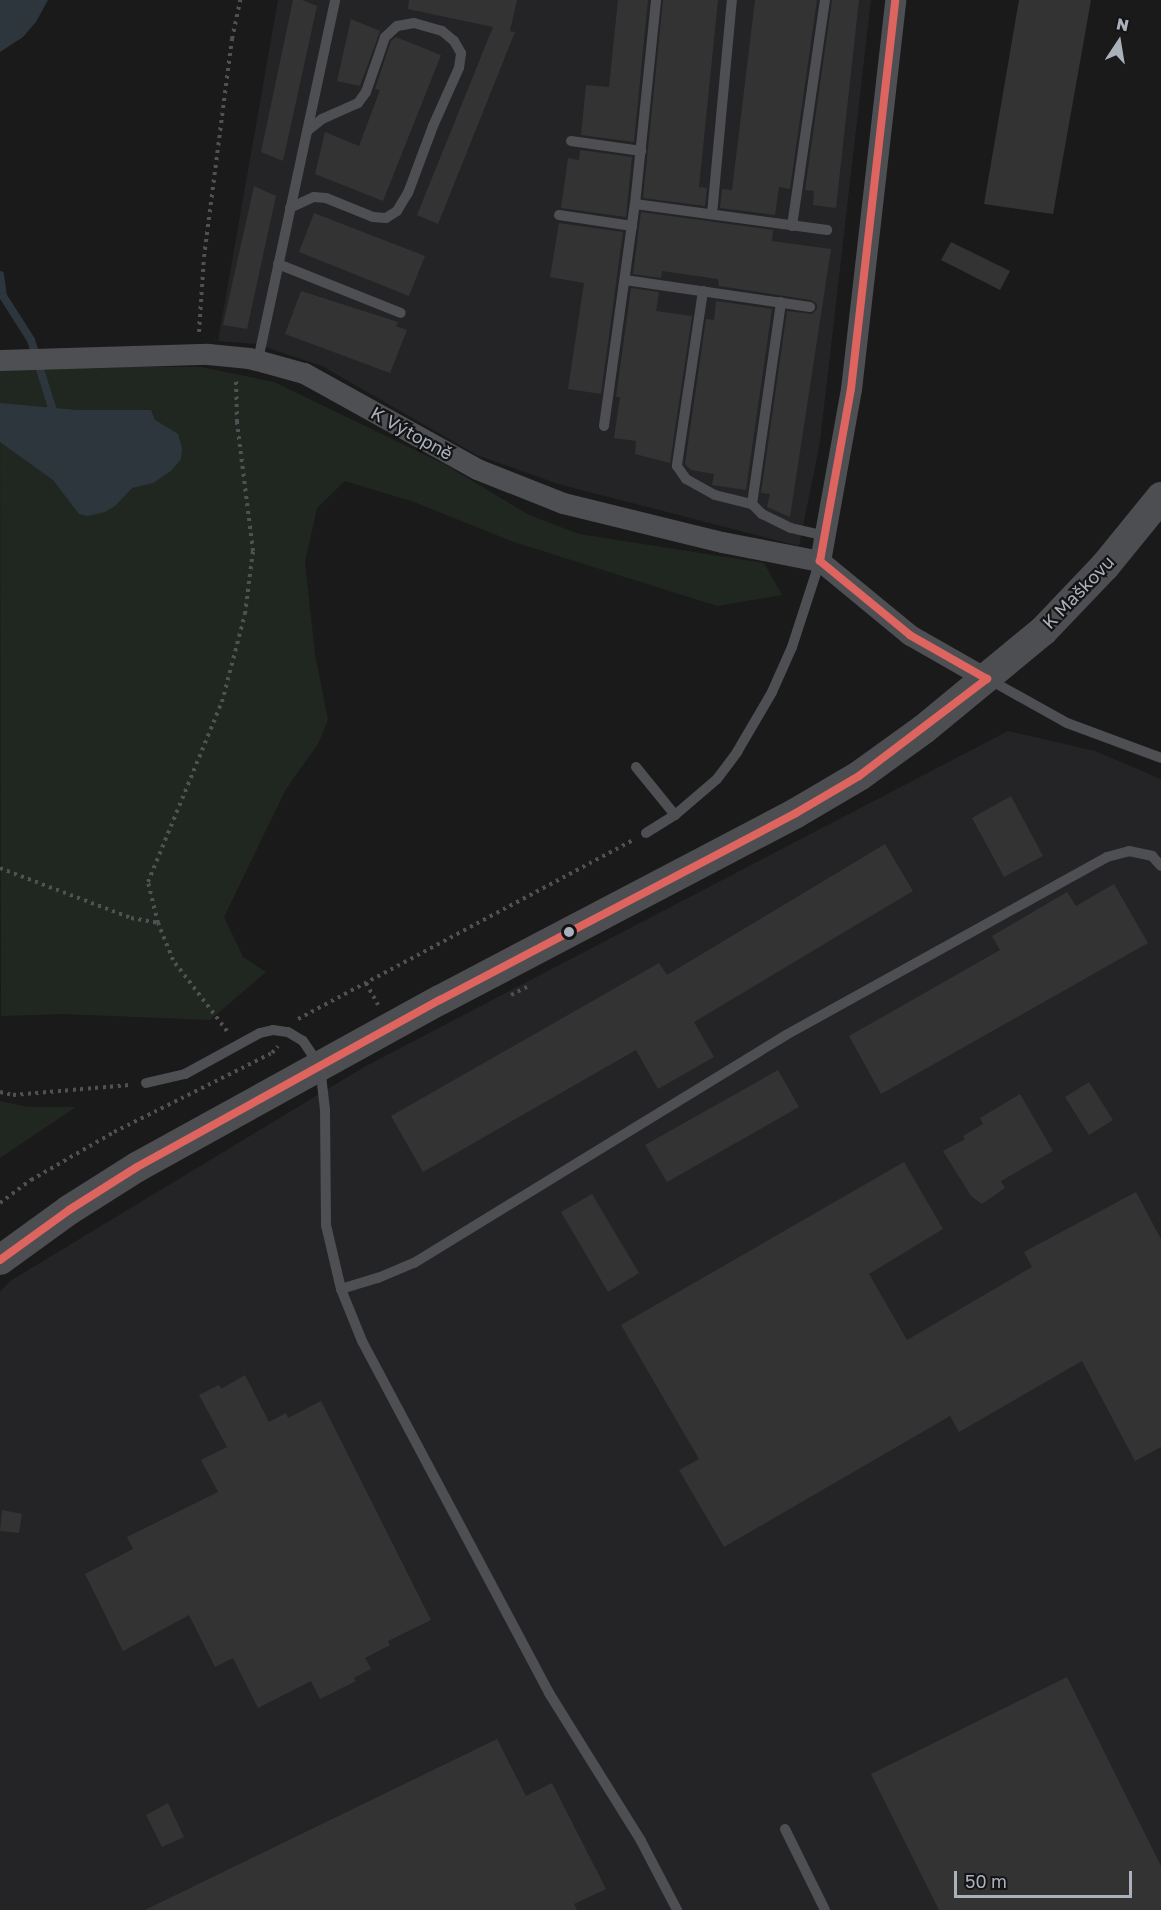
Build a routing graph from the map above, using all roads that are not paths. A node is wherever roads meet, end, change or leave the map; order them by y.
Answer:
1 (335, 0) edge
2 (656, 0) edge
3 (732, 0) edge
4 (825, 0) edge
5 (894, 0) edge
6 (307, 131) junction
7 (571, 141) dead end
8 (641, 151) junction
9 (635, 204) junction
10 (290, 208) junction
11 (712, 214) junction
12 (559, 216) dead end
13 (632, 226) junction
14 (792, 226) junction
15 (827, 231) dead end
16 (278, 264) junction
17 (625, 280) junction
18 (703, 291) junction
19 (781, 302) junction
20 (810, 307) dead end
21 (401, 314) dead end
22 (0, 360) edge
23 (258, 360) junction
24 (604, 426) dead end
25 (1161, 497) edge
26 (752, 504) junction
27 (825, 536) junction
28 (820, 561) junction
29 (987, 679) junction
30 (1161, 758) edge
31 (636, 766) dead end
32 (675, 815) junction
33 (646, 833) road end
34 (1161, 866) edge
35 (320, 1066) junction
36 (146, 1083) road end
37 (0, 1260) edge
38 (341, 1289) junction
39 (785, 1829) dead end
40 (677, 1910) edge
41 (825, 1910) edge

1 - 6 lane
2 - 8 lane
3 - 11 lane
4 - 14 lane
5 - 27 street
6 - 10 lane
6 - 10 lane
7 - 8 lane
8 - 9 lane
9 - 11 lane
9 - 13 lane
10 - 16 lane
11 - 14 lane
12 - 13 lane
13 - 17 lane
14 - 15 lane
16 - 21 lane
16 - 23 lane
17 - 18 lane
17 - 24 lane
18 - 19 lane
18 - 26 lane
19 - 20 lane
19 - 26 lane
22 - 23 street, K Výtopně
23 - 28 street, K Výtopně
25 - 29 main road, K Maškovu
26 - 27 lane
27 - 28 street
28 - 29 street
28 - 32 lane
29 - 30 lane
29 - 35 main road, K Maškovu
31 - 32 lane
32 - 33 lane
34 - 38 lane
35 - 36 lane
35 - 37 main road, K Maškovu
35 - 38 lane
38 - 40 lane
39 - 41 lane

